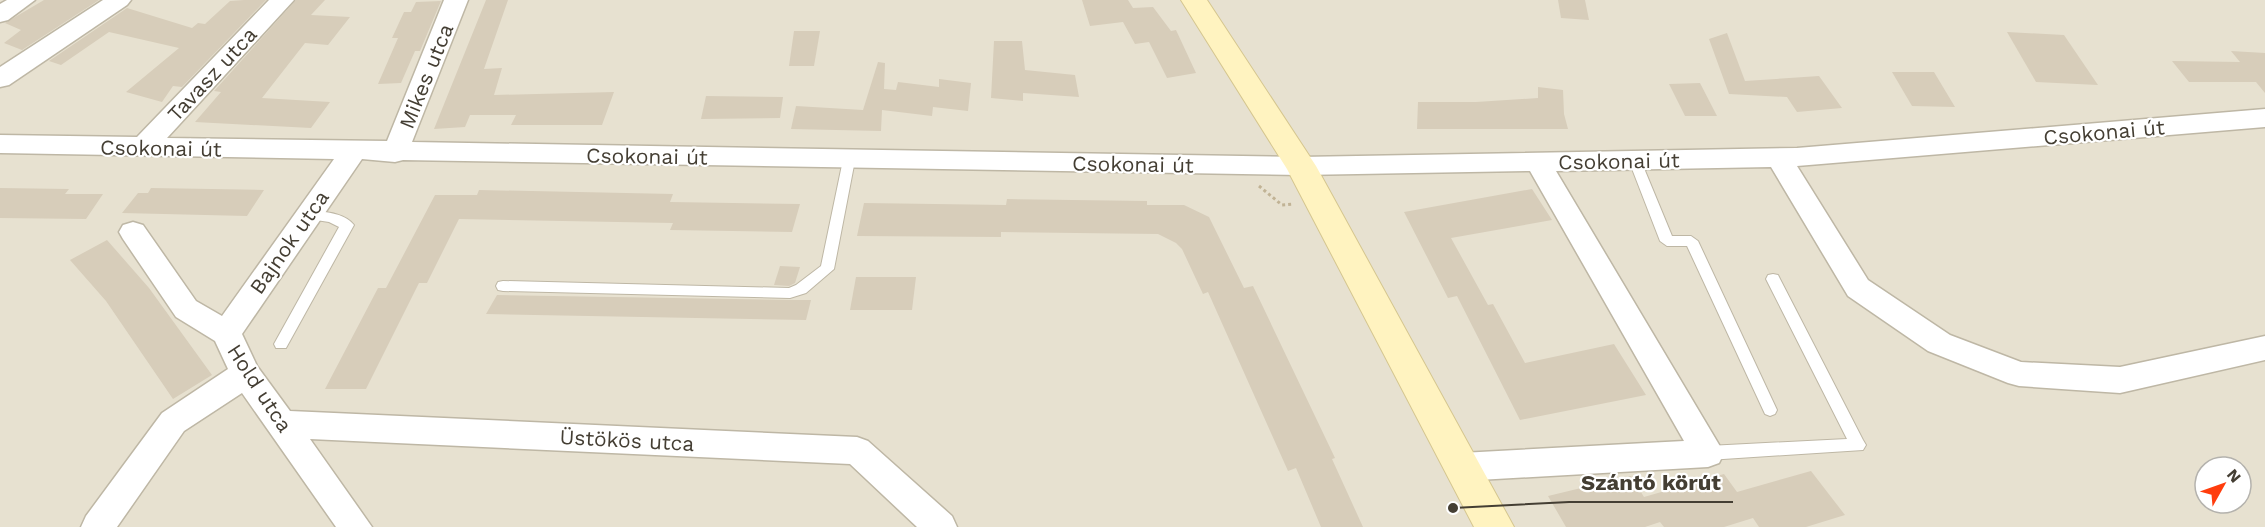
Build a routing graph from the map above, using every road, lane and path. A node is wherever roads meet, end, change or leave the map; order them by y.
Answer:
1 (23, 0) edge
2 (118, 0) edge
3 (282, 0) edge
4 (456, 0) edge
5 (1194, 0) edge
6 (0, 15) edge
7 (0, 79) edge
8 (2265, 118) edge
9 (0, 144) edge
10 (143, 147) junction
11 (353, 152) junction
12 (395, 153) junction
13 (1779, 158) junction
14 (849, 160) junction
15 (1635, 160) junction
16 (1538, 162) junction
17 (1301, 166) junction
18 (1252, 180) dead end
19 (1319, 201) junction
20 (308, 215) junction
21 (133, 232) dead end
22 (1773, 279) dead end
23 (503, 286) dead end
24 (226, 333) junction
25 (281, 344) dead end
26 (2265, 348) edge
27 (246, 374) junction
28 (1770, 410) dead end
29 (284, 424) junction
30 (1708, 453) junction
31 (1461, 467) junction
32 (98, 527) edge
33 (355, 527) edge
34 (940, 527) edge
35 (1494, 527) edge

1 - 6 street
2 - 7 street
3 - 10 street, Tavasz utca
4 - 12 street, Mikes utca
5 - 17 street
8 - 13 street, Csokonai út
9 - 10 street, Csokonai út
10 - 11 street, Csokonai út
11 - 12 street, Csokonai út
11 - 20 street, Bajnok utca
12 - 14 street, Csokonai út
13 - 15 street, Csokonai út
13 - 26 street
14 - 17 street, Csokonai út
14 - 23 lane
15 - 16 street, Csokonai út
15 - 28 lane
16 - 17 street, Csokonai út
16 - 30 street
17 - 19 street
18 - 19 path
19 - 31 street
20 - 24 street, Bajnok utca
20 - 25 lane
21 - 24 street, Hold utca
22 - 30 lane
24 - 27 street, Hold utca
27 - 29 street, Hold utca
27 - 32 street
29 - 33 street, Hold utca
29 - 34 street, Üstökös utca
30 - 31 street
31 - 35 street

